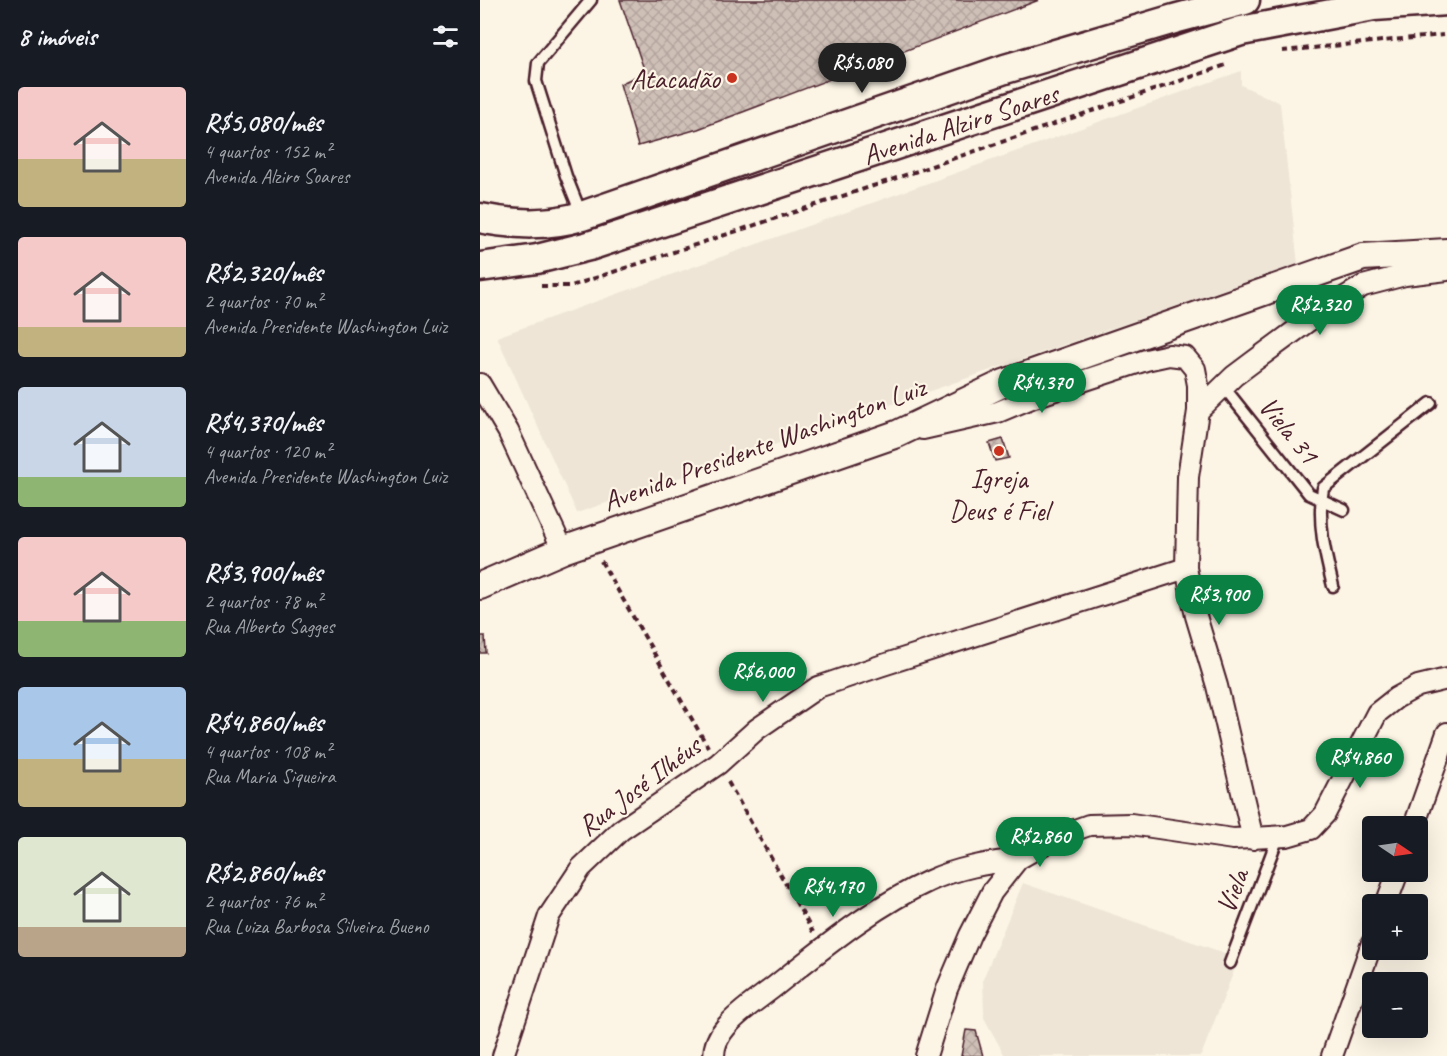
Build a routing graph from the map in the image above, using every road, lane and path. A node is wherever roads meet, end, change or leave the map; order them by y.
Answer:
1 (591, 0) edge
2 (1245, 0) edge
3 (1404, 2) edge
4 (1447, 2) edge
5 (1208, 5) edge
6 (1443, 34) dead end
7 (1275, 52) dead end
8 (1232, 63) dead end
9 (582, 216) junction
10 (480, 218) edge
11 (1447, 252) edge
12 (480, 267) edge
13 (1447, 270) edge
14 (537, 286) dead end
15 (480, 384) edge
16 (1223, 386) junction
17 (1431, 403) dead end
18 (1198, 411) junction
19 (897, 434) junction
20 (1321, 499) junction
21 (1344, 510) dead end
22 (563, 550) junction
23 (1185, 568) junction
24 (480, 586) edge
25 (1333, 586) dead end
26 (1447, 679) edge
27 (1447, 733) edge
28 (1418, 816) edge
29 (1278, 837) junction
30 (1253, 839) junction
31 (1018, 859) junction
32 (1366, 960) edge
33 (1230, 963) dead end
34 (503, 1056) edge
35 (714, 1056) edge
36 (926, 1056) edge
37 (1332, 1056) edge

1 - 9 lane
2 - 5 main road, Avenida Alziro Soares
3 - 4 main road, Avenida Alziro Soares
3 - 12 main road, Avenida Alziro Soares
5 - 9 main road, Avenida Alziro Soares
6 - 7 path
8 - 14 path
9 - 10 main road, Avenida Alziro Soares
11 - 19 street, Avenida Presidente Washington Luiz
13 - 16 street
15 - 22 street
16 - 18 street
16 - 20 lane, Viela 31
17 - 20 lane, Viela 31
18 - 19 street
18 - 23 street
19 - 22 street, Avenida Presidente Washington Luiz
20 - 21 lane, Viela 31
20 - 25 lane, Viela 31
22 - 24 street, Avenida Presidente Washington Luiz
23 - 30 street
23 - 34 street, Rua José Ilhéus
26 - 29 street
27 - 28 street
29 - 30 street
29 - 33 lane, Viela
30 - 31 street
31 - 35 street
31 - 36 street
32 - 37 street

